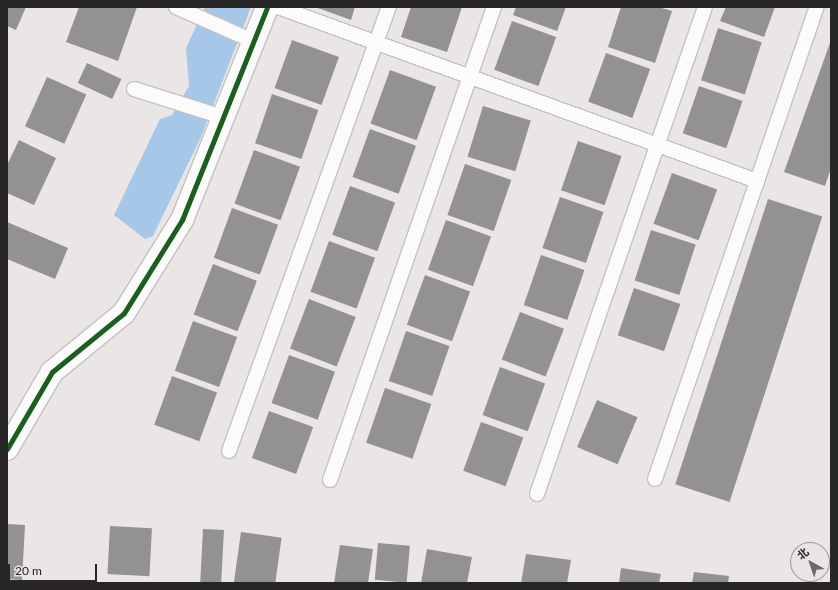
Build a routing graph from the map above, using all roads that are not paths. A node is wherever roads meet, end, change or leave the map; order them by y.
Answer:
1 (176, 7) edge
2 (266, 7) edge
3 (278, 7) edge
4 (389, 7) edge
5 (494, 7) edge
6 (704, 7) edge
7 (817, 7) edge
8 (253, 41) junction
9 (377, 43) junction
10 (470, 76) junction
11 (134, 89) dead end
12 (223, 117) junction
13 (657, 144) junction
14 (757, 181) junction
15 (7, 449) edge
16 (229, 451) dead end
17 (655, 479) dead end
18 (330, 480) dead end
19 (537, 494) dead end

1 - 8 lane
2 - 8 street
3 - 9 lane
4 - 9 lane
5 - 10 lane
6 - 13 lane
7 - 14 lane
8 - 12 street
9 - 10 lane
9 - 16 lane
10 - 13 lane
10 - 18 lane
11 - 12 lane
12 - 15 street
13 - 14 lane
13 - 19 lane
14 - 17 lane

